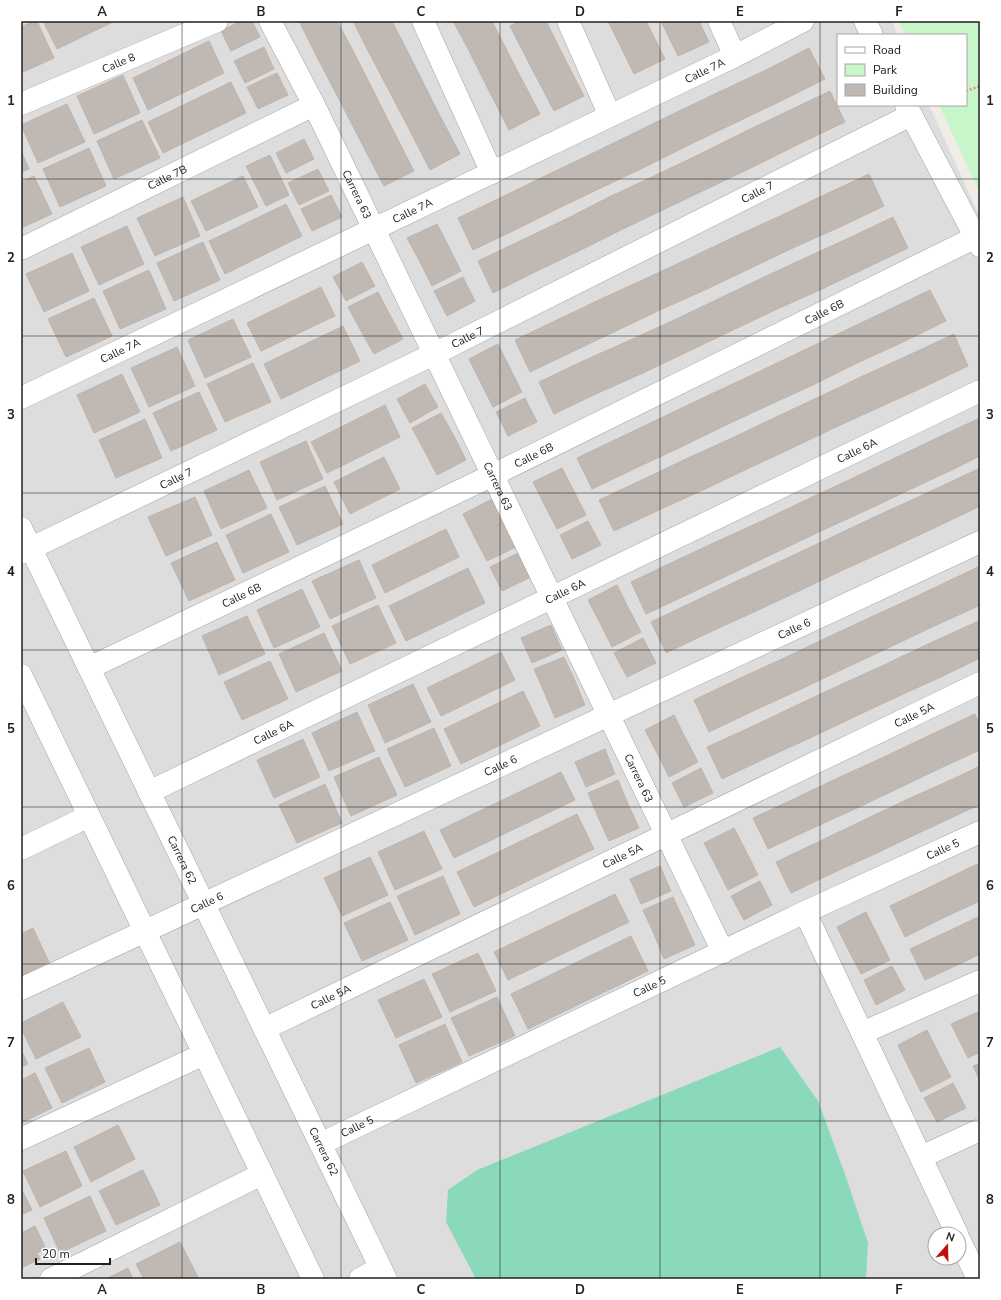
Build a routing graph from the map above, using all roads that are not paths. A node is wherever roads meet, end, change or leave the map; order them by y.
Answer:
1 (217, 21) edge
2 (270, 21) edge
3 (423, 21) edge
4 (568, 21) edge
5 (719, 21) edge
6 (803, 21) edge
7 (865, 21) edge
8 (872, 34) edge
9 (735, 56) junction
10 (21, 104) edge
11 (314, 105) junction
12 (908, 110) edge
13 (610, 116) junction
14 (492, 172) junction
15 (374, 229) junction
16 (978, 242) edge
17 (21, 249) edge
18 (434, 354) junction
19 (980, 391) edge
20 (21, 398) edge
21 (493, 475) junction
22 (21, 528) edge
23 (980, 542) edge
24 (26, 550) edge
25 (552, 597) junction
26 (89, 668) junction
27 (21, 675) edge
28 (980, 683) edge
29 (26, 697) edge
30 (609, 715) junction
31 (149, 792) junction
32 (90, 816) junction
33 (980, 832) edge
34 (667, 834) junction
35 (21, 849) edge
36 (203, 904) junction
37 (805, 912) junction
38 (145, 931) junction
39 (723, 952) junction
40 (980, 980) edge
41 (21, 989) edge
42 (264, 1029) junction
43 (862, 1033) junction
44 (204, 1054) junction
45 (980, 1130) edge
46 (21, 1139) edge
47 (320, 1144) junction
48 (921, 1157) junction
49 (262, 1174) junction
50 (953, 1226) edge
51 (967, 1256) edge
52 (383, 1274) edge
53 (51, 1279) edge
54 (313, 1279) edge
55 (360, 1279) edge
56 (978, 1279) edge

1 - 10 street, Calle 8
2 - 11 street, Carrera 63
3 - 14 street
4 - 13 street
5 - 9 street
6 - 9 street, Calle 7A
7 - 8 street
9 - 13 street, Calle 7A
11 - 15 street, Carrera 63
11 - 17 street, Calle 7B
12 - 16 street
12 - 18 street, Calle 7
13 - 14 street, Calle 7A
14 - 15 street, Calle 7A
15 - 18 street, Carrera 63
15 - 20 street, Calle 7A
16 - 21 street, Calle 6B
18 - 21 street, Carrera 63
18 - 24 street, Calle 7
19 - 25 street, Calle 6A
21 - 25 street, Carrera 63
21 - 26 street, Calle 6B
22 - 24 street, Carrera 62
23 - 30 street, Calle 6
24 - 26 street, Carrera 62
25 - 30 street, Carrera 63
25 - 31 street, Calle 6A
26 - 31 street, Carrera 62
27 - 29 street
28 - 34 street, Calle 5A
29 - 32 street
30 - 34 street, Carrera 63
30 - 36 street, Calle 6
31 - 36 street, Carrera 62
32 - 35 street
32 - 38 street
33 - 37 street, Calle 5
34 - 39 street, Carrera 63
34 - 42 street, Calle 5A
36 - 38 street, Calle 6
36 - 42 street, Carrera 62
37 - 39 street, Calle 5
37 - 43 street
38 - 41 street, Calle 6
38 - 44 street
39 - 47 street, Calle 5
40 - 43 street
42 - 47 street, Carrera 62
43 - 48 street
44 - 46 street
44 - 49 street
45 - 48 street
47 - 52 street, Carrera 62
48 - 50 street
49 - 53 street
49 - 54 street
51 - 56 street
52 - 55 street

